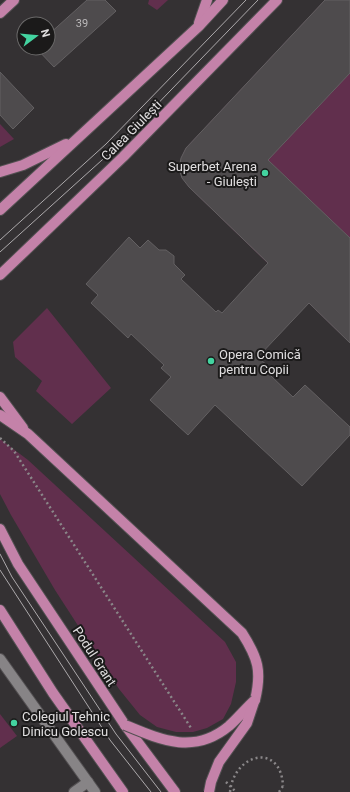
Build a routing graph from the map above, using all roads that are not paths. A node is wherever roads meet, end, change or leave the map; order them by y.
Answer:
1 (14, 0) edge
2 (207, 0) edge
3 (223, 0) edge
4 (277, 0) edge
5 (0, 13) edge
6 (198, 26) junction
7 (75, 139) junction
8 (0, 172) edge
9 (0, 210) edge
10 (0, 275) edge
11 (0, 397) edge
12 (0, 415) edge
13 (28, 434) junction
14 (0, 529) edge
15 (0, 610) edge
16 (0, 659) edge
17 (255, 700) junction
18 (125, 725) junction
19 (88, 782) junction
20 (74, 792) edge
21 (95, 792) edge
22 (123, 792) edge
23 (175, 792) edge
24 (209, 792) edge

1 - 5 main road
2 - 6 main road
3 - 6 main road
4 - 10 main road, Calea Giulești
6 - 7 main road
7 - 8 main road
7 - 9 main road
11 - 13 main road
12 - 13 main road
13 - 17 main road
14 - 18 main road, Podul Grant
15 - 22 main road
16 - 19 lane
17 - 18 main road, bridge
17 - 24 main road, bridge
18 - 23 main road, Podul Grant
19 - 20 lane
19 - 21 lane

